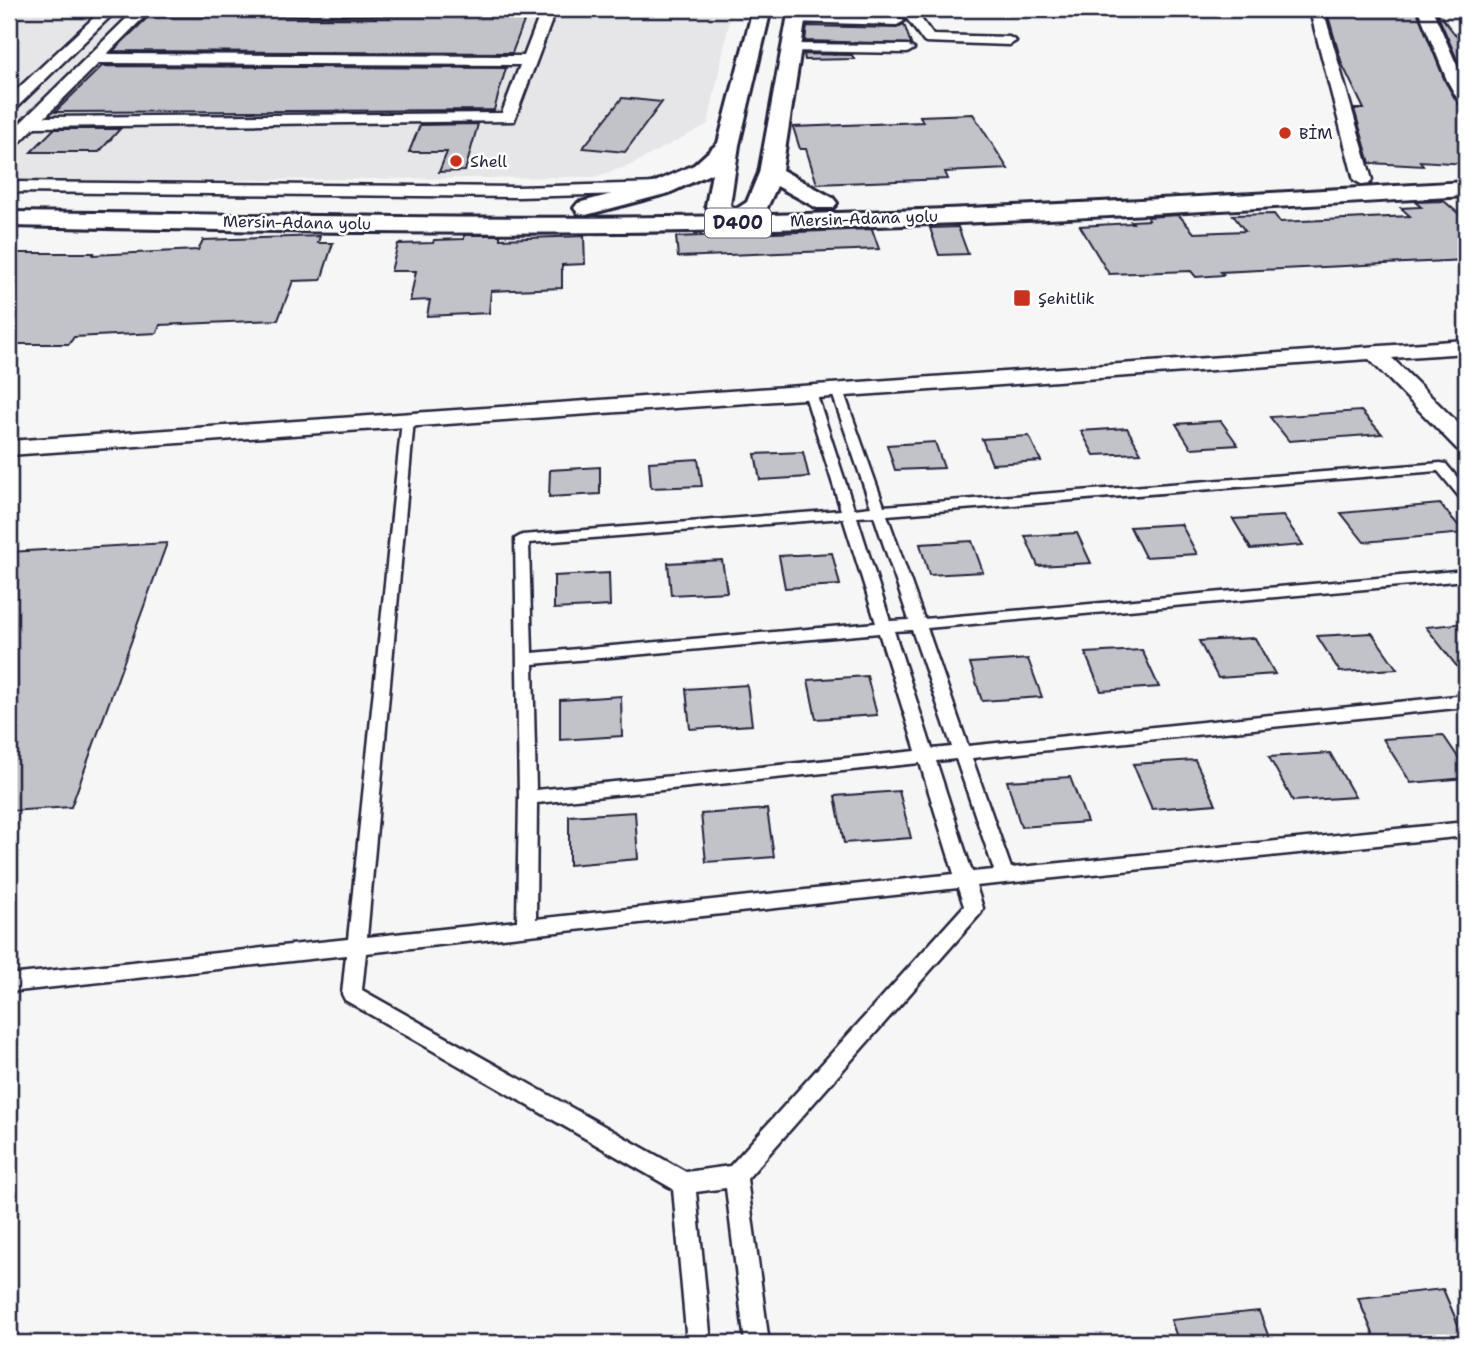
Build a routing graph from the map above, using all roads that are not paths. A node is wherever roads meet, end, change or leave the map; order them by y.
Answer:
1 (111, 9) edge
2 (143, 9) edge
3 (514, 9) edge
4 (549, 9) edge
5 (762, 9) edge
6 (1151, 9) edge
7 (1184, 9) edge
8 (1268, 9) edge
9 (1425, 9) edge
10 (1316, 10) edge
11 (797, 14) edge
12 (902, 15) edge
13 (1009, 41) dead end
14 (792, 48) junction
15 (908, 49) dead end
16 (95, 58) junction
17 (529, 61) junction
18 (1466, 100) edge
19 (9, 106) edge
20 (30, 122) junction
21 (9, 143) edge
22 (728, 145) junction
23 (770, 173) junction
24 (1466, 174) edge
25 (1363, 180) junction
26 (9, 187) edge
27 (661, 188) junction
28 (1466, 189) edge
29 (825, 203) junction
30 (9, 204) edge
31 (758, 205) junction
32 (586, 208) junction
33 (726, 214) junction
34 (9, 219) edge
35 (1466, 346) edge
36 (1374, 352) junction
37 (837, 390) junction
38 (810, 392) junction
39 (408, 420) junction
40 (1466, 444) edge
41 (9, 448) edge
42 (1466, 496) edge
43 (880, 511) junction
44 (849, 513) junction
45 (1466, 575) edge
46 (918, 624) junction
47 (886, 627) junction
48 (527, 659) junction
49 (1466, 701) edge
50 (962, 752) junction
51 (926, 756) junction
52 (528, 797) junction
53 (1466, 829) edge
54 (1005, 876) junction
55 (965, 880) junction
56 (526, 928) junction
57 (357, 946) junction
58 (9, 984) edge
59 (736, 1176) junction
60 (684, 1183) junction
61 (699, 1343) edge
62 (757, 1343) edge

1 - 19 street
2 - 3 street
2 - 16 street
4 - 17 street
5 - 22 main road
6 - 7 street
7 - 8 street
8 - 10 street
9 - 18 street
10 - 25 street
11 - 12 street
11 - 14 main road
12 - 13 street
14 - 15 street
14 - 23 main road
16 - 17 street
16 - 20 street
17 - 20 street
20 - 21 street
22 - 27 main road
22 - 33 main road
23 - 29 main road
23 - 31 main road
24 - 25 main road, Mersin-Adana yolu / D400
25 - 29 main road, Mersin-Adana yolu / D400
26 - 27 street
27 - 32 main road
28 - 33 main road, Mersin-Adana yolu / D400
29 - 31 main road, Mersin-Adana yolu / D400
30 - 32 main road, Mersin-Adana yolu / D400
31 - 33 main road
32 - 33 main road, Mersin-Adana yolu / D400
33 - 34 main road, Mersin-Adana yolu / D400
35 - 36 street
36 - 37 street
36 - 40 street
37 - 38 street
37 - 43 lane
38 - 39 street
38 - 44 lane
39 - 41 street
39 - 57 lane
42 - 43 lane
43 - 44 lane
43 - 46 lane
44 - 47 lane
44 - 48 lane
45 - 46 lane
46 - 47 lane
46 - 50 lane
47 - 48 lane
47 - 51 lane
48 - 52 lane
49 - 50 lane
50 - 51 lane
50 - 54 lane
51 - 52 lane
51 - 55 lane
52 - 56 lane
53 - 54 lane
54 - 55 lane
55 - 56 lane
55 - 59 lane
56 - 57 lane
57 - 58 lane
57 - 60 lane
59 - 60 lane
59 - 62 lane
60 - 61 lane

